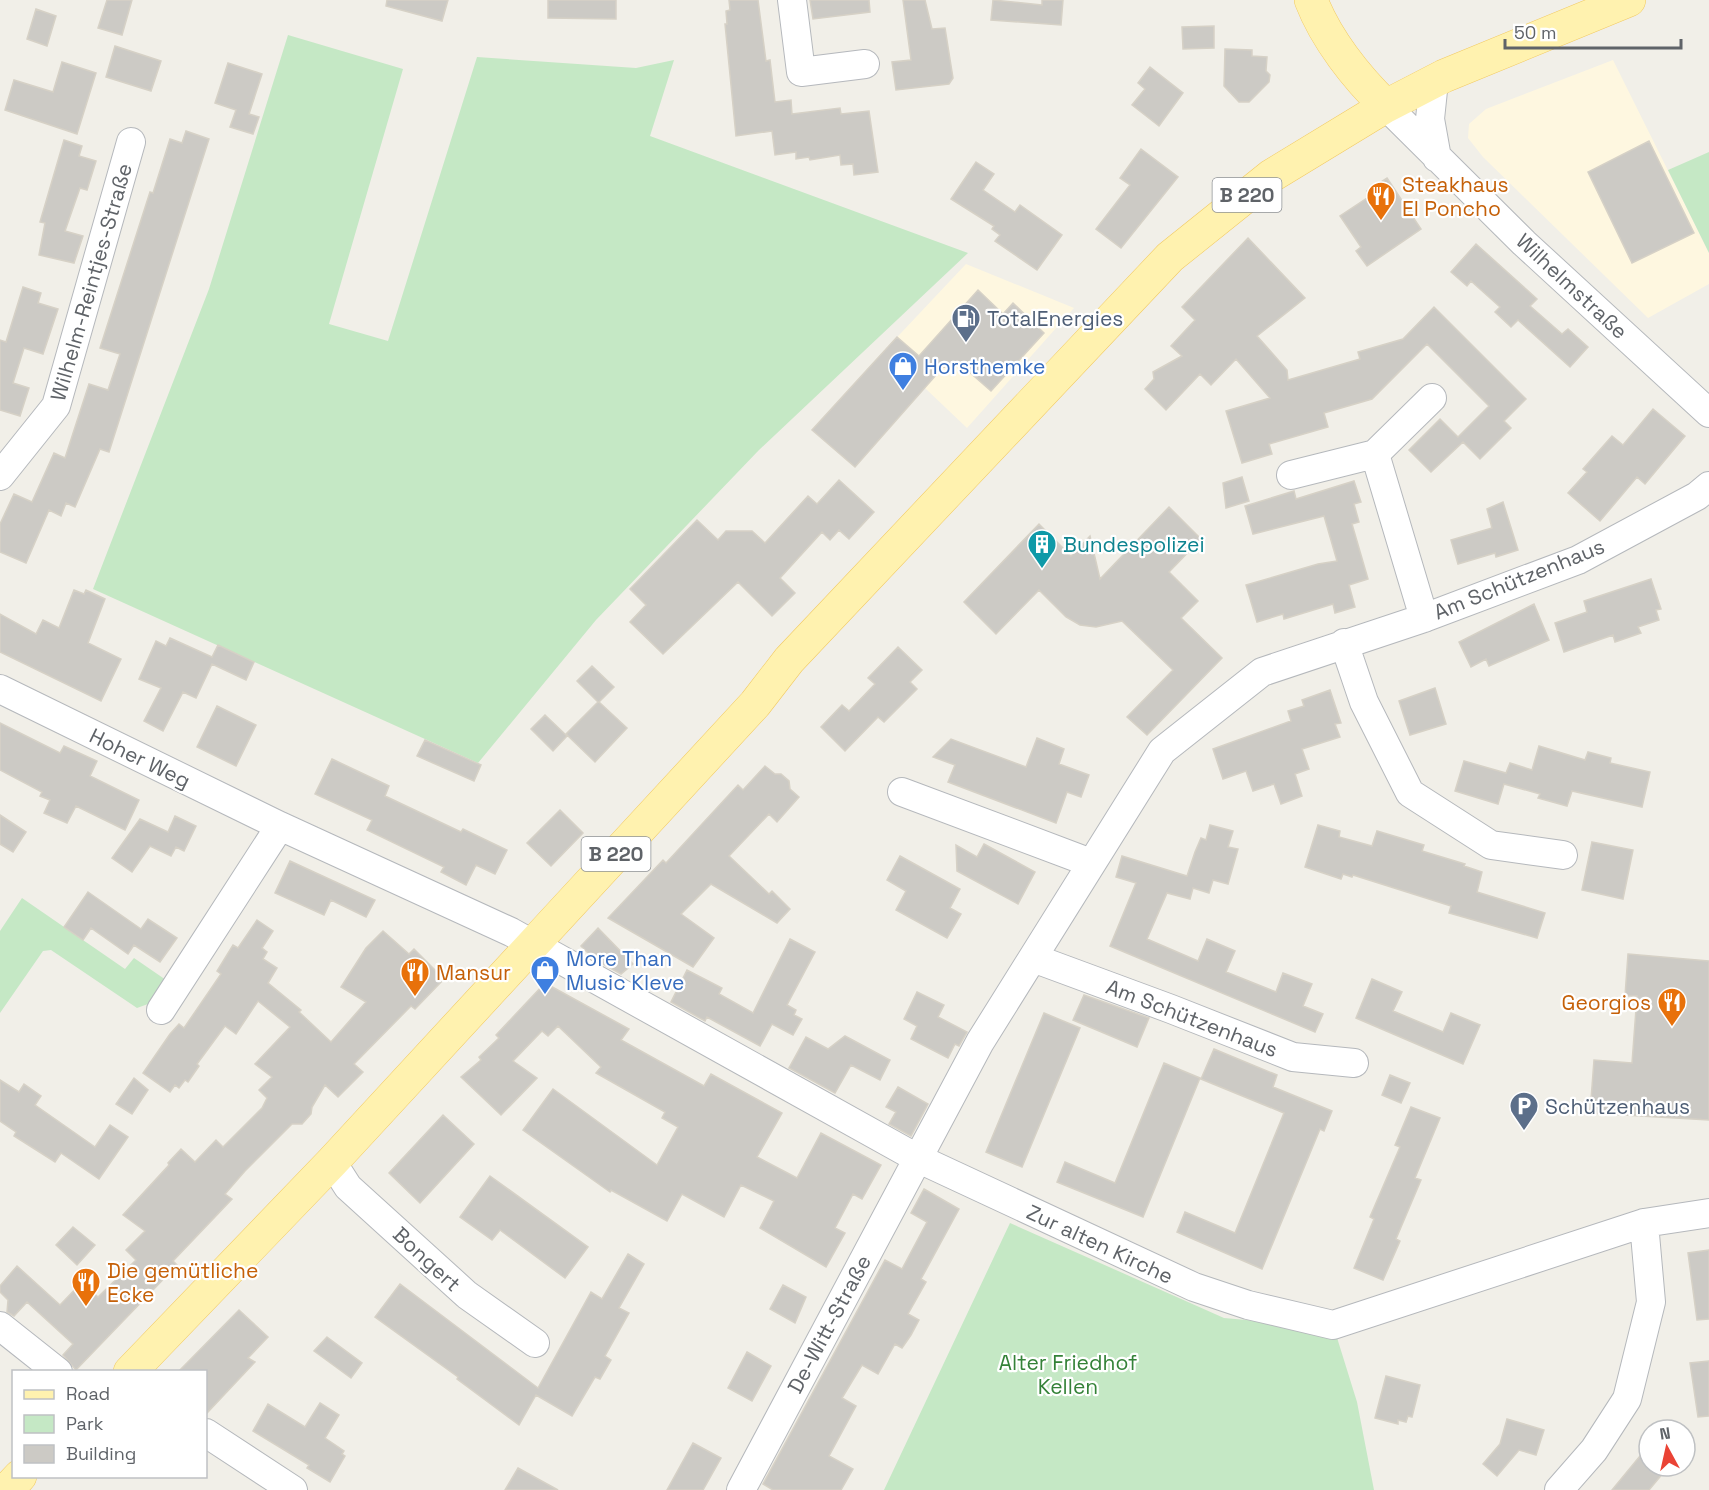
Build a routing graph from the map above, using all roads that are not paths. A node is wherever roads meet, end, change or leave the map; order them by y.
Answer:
1 (792, 0) edge
2 (1311, 0) edge
3 (1629, 0) edge
4 (865, 64) dead end
5 (1434, 81) junction
6 (1386, 106) junction
7 (131, 142) dead end
8 (1437, 158) junction
9 (1432, 398) dead end
10 (1709, 413) edge
11 (1375, 454) junction
12 (1291, 475) dead end
13 (0, 476) edge
14 (1709, 486) edge
15 (1424, 618) junction
16 (1344, 643) junction
17 (0, 689) edge
18 (902, 792) dead end
19 (280, 826) junction
20 (1563, 855) dead end
21 (1091, 863) junction
22 (534, 944) junction
23 (1033, 958) junction
24 (161, 1010) dead end
25 (1354, 1063) dead end
26 (917, 1158) junction
27 (332, 1162) junction
28 (1709, 1213) edge
29 (1644, 1223) junction
30 (0, 1326) edge
31 (536, 1343) dead end
32 (57, 1370) edge
33 (130, 1370) edge
34 (207, 1434) edge
35 (19, 1478) edge
36 (7, 1490) edge
37 (293, 1490) edge
38 (741, 1490) edge
39 (1559, 1490) edge

1 - 4 street
2 - 6 main road
3 - 5 main road, B 220
5 - 6 main road, B 220
5 - 8 street
6 - 8 street, Wilhelmstraße
6 - 22 main road, B 220
7 - 13 street, Wilhelm-Reintjes-Straße
8 - 10 street, Wilhelmstraße
9 - 11 street
11 - 12 street
11 - 15 street, Am Schützenhaus
14 - 15 street, Am Schützenhaus
15 - 16 street, Am Schützenhaus
16 - 20 street
16 - 21 street, Am Schützenhaus
17 - 19 street, Hoher Weg
18 - 21 street
19 - 22 street, Hoher Weg
19 - 24 street
21 - 23 street, Am Schützenhaus
22 - 26 street, Zur alten Kirche
22 - 27 main road, B 220
23 - 25 street, Am Schützenhaus
23 - 26 street, Am Schützenhaus
26 - 29 street, Zur alten Kirche
26 - 38 street, De-Witt-Straße
27 - 31 street, Bongert
27 - 33 main road, B 220
28 - 29 street, Zur alten Kirche
29 - 39 street
30 - 32 street
34 - 37 street
35 - 36 main road

